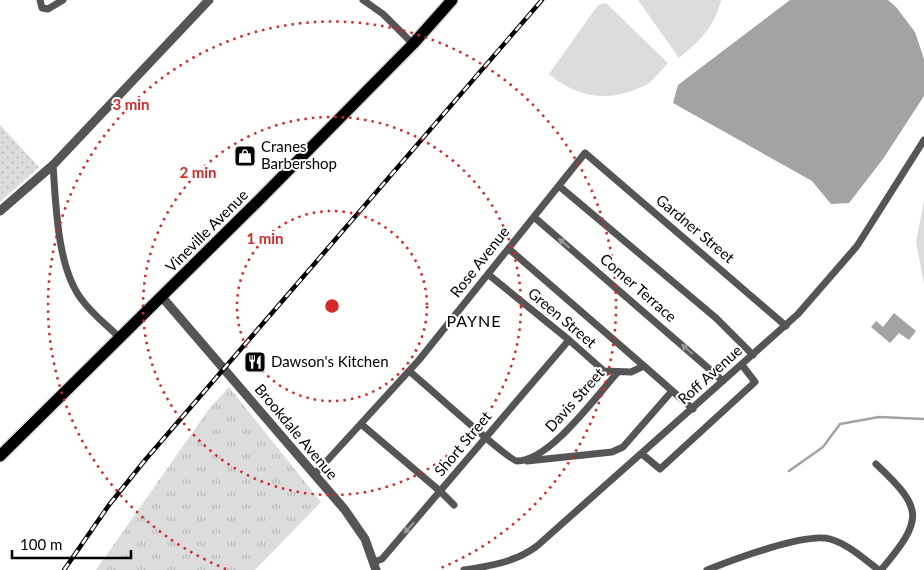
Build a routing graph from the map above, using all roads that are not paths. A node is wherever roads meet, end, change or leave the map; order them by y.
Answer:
1 (40, 0) edge
2 (63, 0) edge
3 (209, 0) edge
4 (363, 0) edge
5 (452, 0) edge
6 (413, 44) junction
7 (924, 140) edge
8 (585, 153) joint
9 (53, 165) junction
10 (559, 186) junction
11 (0, 211) edge
12 (534, 217) junction
13 (509, 248) junction
14 (489, 276) junction
15 (162, 297) junction
16 (786, 326) junction
17 (121, 339) junction
18 (569, 340) junction
19 (753, 355) junction
20 (742, 365) junction
21 (644, 366) junction
22 (409, 371) junction
23 (618, 372) junction
24 (723, 382) junction
25 (672, 391) junction
26 (693, 408) junction
27 (361, 424) junction
28 (487, 438) junction
29 (642, 454) junction
30 (0, 456) edge
31 (519, 461) junction
32 (876, 464) dead end
33 (314, 475) junction
34 (441, 492) junction
35 (454, 505) dead end
36 (375, 566) edge
37 (464, 570) edge
38 (707, 570) edge
39 (880, 570) edge

1 - 2 street
3 - 9 street
4 - 6 street
5 - 6 main road, Vineville Avenue
6 - 15 main road, Vineville Avenue
7 - 16 street, Roff Avenue
8 - 10 street, Rose Avenue
8 - 16 street, Gardner Street
9 - 11 street
9 - 17 street
10 - 12 street, Rose Avenue
10 - 19 street
12 - 13 street, Rose Avenue
24 -> 12 street, Comer Terrace
13 - 14 street, Rose Avenue
13 - 21 street
14 - 18 street, Green Street
14 - 22 street, Rose Avenue
15 - 17 main road, Vineville Avenue
15 - 33 street, Brookdale Avenue
16 - 19 street, Roff Avenue
17 - 30 main road, Vineville Avenue
18 - 23 street, Green Street
18 - 28 street, Short Street
19 - 20 street, Roff Avenue
20 - 24 street, Roff Avenue
20 - 29 street
21 - 23 street
21 - 25 street
22 - 27 street, Rose Avenue
22 - 28 street
23 - 31 street, Davis Street
24 - 26 street, Roff Avenue
25 - 26 street
25 - 31 street
26 - 29 street, Roff Avenue
27 - 33 street, Rose Avenue
27 - 34 street
28 - 31 street
28 - 34 street, Short Street
29 - 37 street, Roff Avenue
32 - 39 street
33 - 36 street, Brookdale Avenue
34 - 35 street
34 -> 36 street, Short Street
38 - 39 street

